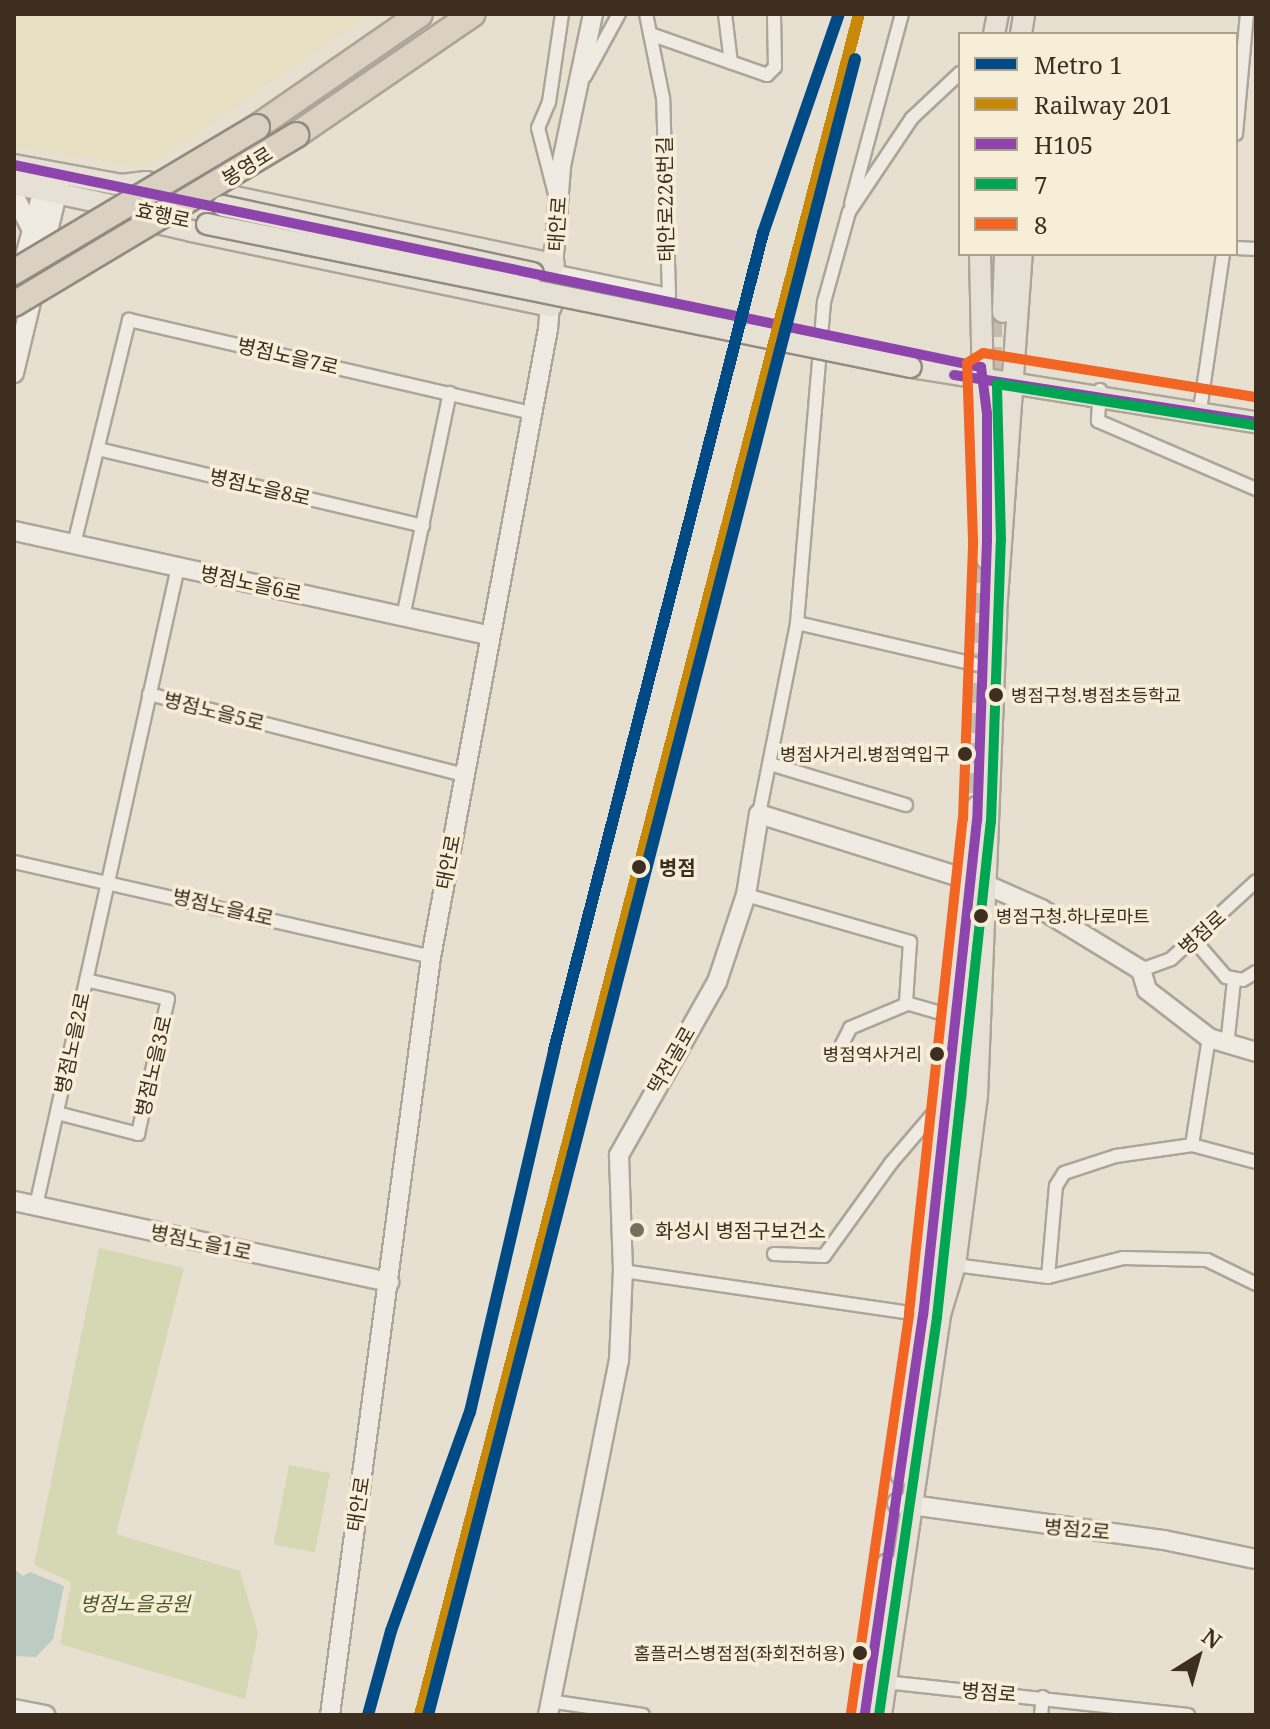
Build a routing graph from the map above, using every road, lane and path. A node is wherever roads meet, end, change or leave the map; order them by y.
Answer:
1 (420, 14) edge
2 (473, 14) edge
3 (562, 14) edge
4 (593, 14) edge
5 (619, 14) edge
6 (646, 14) edge
7 (725, 14) edge
8 (774, 14) edge
9 (902, 14) edge
10 (1247, 14) edge
11 (650, 34) junction
12 (731, 63) junction
13 (958, 75) edge
14 (1250, 76) edge
15 (576, 93) junction
16 (1238, 126) edge
17 (14, 165) edge
18 (52, 182) junction
19 (14, 184) edge
20 (121, 185) junction
21 (14, 195) edge
22 (558, 201) junction
23 (131, 209) junction
24 (849, 212) junction
25 (35, 234) junction
26 (980, 256) edge
27 (995, 256) edge
28 (1005, 256) edge
29 (1022, 256) edge
30 (1223, 256) edge
31 (554, 268) junction
32 (14, 272) edge
33 (14, 301) edge
34 (551, 306) junction
35 (911, 361) junction
36 (14, 373) edge
37 (982, 374) junction
38 (1011, 379) junction
39 (450, 393) junction
40 (1099, 393) junction
41 (1201, 403) junction
42 (1256, 411) edge
43 (532, 413) junction
44 (1256, 422) edge
45 (98, 449) junction
46 (1256, 489) edge
47 (423, 526) junction
48 (14, 531) edge
49 (74, 544) junction
50 (178, 567) junction
51 (403, 617) junction
52 (797, 623) junction
53 (488, 635) junction
54 (983, 666) junction
55 (149, 694) junction
56 (770, 764) junction
57 (464, 775) junction
58 (906, 805) dead end
59 (759, 814) junction
60 (14, 862) edge
61 (108, 880) junction
62 (1256, 881) edge
63 (980, 883) junction
64 (746, 895) junction
65 (972, 931) junction
66 (1194, 940) junction
67 (431, 957) junction
68 (1141, 970) junction
69 (1256, 972) edge
70 (86, 980) junction
71 (1234, 981) junction
72 (907, 1004) junction
73 (942, 1013) dead end
74 (1209, 1038) junction
75 (1227, 1046) junction
76 (1256, 1052) edge
77 (837, 1054) dead end
78 (949, 1095) junction
79 (57, 1113) junction
80 (1192, 1145) junction
81 (1256, 1162) edge
82 (14, 1201) edge
83 (36, 1206) junction
84 (774, 1254) dead end
85 (955, 1265) junction
86 (623, 1271) junction
87 (1048, 1277) junction
88 (389, 1282) junction
89 (1256, 1284) edge
90 (929, 1307) junction
91 (903, 1504) junction
92 (1256, 1559) edge
93 (885, 1682) junction
94 (1043, 1697) junction
95 (548, 1708) edge
96 (14, 1709) edge
97 (45, 1715) edge
98 (330, 1715) edge
99 (643, 1715) edge
100 (865, 1715) edge
101 (881, 1715) edge
102 (1041, 1715) edge
103 (1188, 1715) edge

1 - 32 highway, 봉영로, bridge
2 - 33 highway, 봉영로, bridge
3 - 22 street
4 - 15 street, 태안로
5 - 15 street
6 - 11 street, 태안로226번길
7 - 12 street
8 - 12 street
9 - 24 street
10 - 14 street
11 - 12 street
11 - 31 street, 태안로226번길
13 - 24 street
14 - 16 street
15 - 22 street, 태안로
17 - 18 main road, 효행로
18 - 19 main road, 효행로
18 - 20 main road, 효행로
18 - 23 main road, 효행로
18 - 25 street
20 - 31 main road
20 - 35 main road, 효행로, bridge
21 - 25 street
22 - 31 street, 태안로
23 - 34 main road
23 - 35 main road, 효행로, bridge
24 - 52 street
25 - 33 street
25 - 36 street
26 - 37 main road
27 - 28 main road
29 - 38 main road
30 - 41 street
31 - 34 street, 태안로
34 - 43 street, 태안로
35 - 37 main road, 효행로
37 - 38 main road, 효행로
37 - 54 main road
38 - 40 main road, 효행로
38 - 63 main road
39 - 43 street
39 - 45 street, 병점노을7로
39 - 47 street
40 - 41 main road, 효행로
40 - 44 main road, 효행로
40 - 46 street
41 - 42 main road, 효행로
43 - 53 street, 태안로
45 - 47 street, 병점노을8로
45 - 49 street, 병점노을7로
47 - 51 street
48 - 49 street, 병점노을6로
49 - 50 street, 병점노을6로
50 - 51 street, 병점노을6로
50 - 55 street
51 - 53 street, 병점노을6로
52 - 54 street
52 - 56 street
53 - 57 street, 태안로
54 - 63 main road
55 - 57 street, 병점노을5로
55 - 61 street, 병점노을5로
56 - 58 street
56 - 59 street
57 - 67 street, 태안로
59 - 63 street
59 - 64 street, 떡전골로
60 - 61 street, 병점노을4로
61 - 67 street, 병점노을4로
61 - 70 street, 병점노을2로
62 - 66 street, 병점로
63 - 65 main road
63 - 68 street
64 - 72 street
64 - 86 street, 떡전골로
65 - 78 main road
65 - 85 main road
65 - 90 main road
66 - 68 street, 병점로
66 - 71 street
67 - 88 street, 태안로
68 - 74 street
69 - 71 street
70 - 79 street, 병점노을2로
70 - 79 street, 병점노을3로
71 - 75 street
72 - 73 street
72 - 77 street
74 - 75 street
74 - 80 street
75 - 76 street
78 - 84 street
78 - 90 main road
79 - 83 street, 병점노을2로
80 - 81 street
80 - 87 street
82 - 83 street, 병점노을1로
83 - 88 street, 병점노을1로
85 - 87 street
85 - 90 main road
86 - 90 street
86 - 95 street, 떡전골로
87 - 89 street
88 - 98 street, 태안로
90 - 91 main road
91 - 92 street, 병점2로
91 - 93 main road
91 - 100 main road
93 - 94 street, 병점로
93 - 101 main road
94 - 102 street
94 - 103 street, 병점로
95 - 99 street
96 - 97 street

